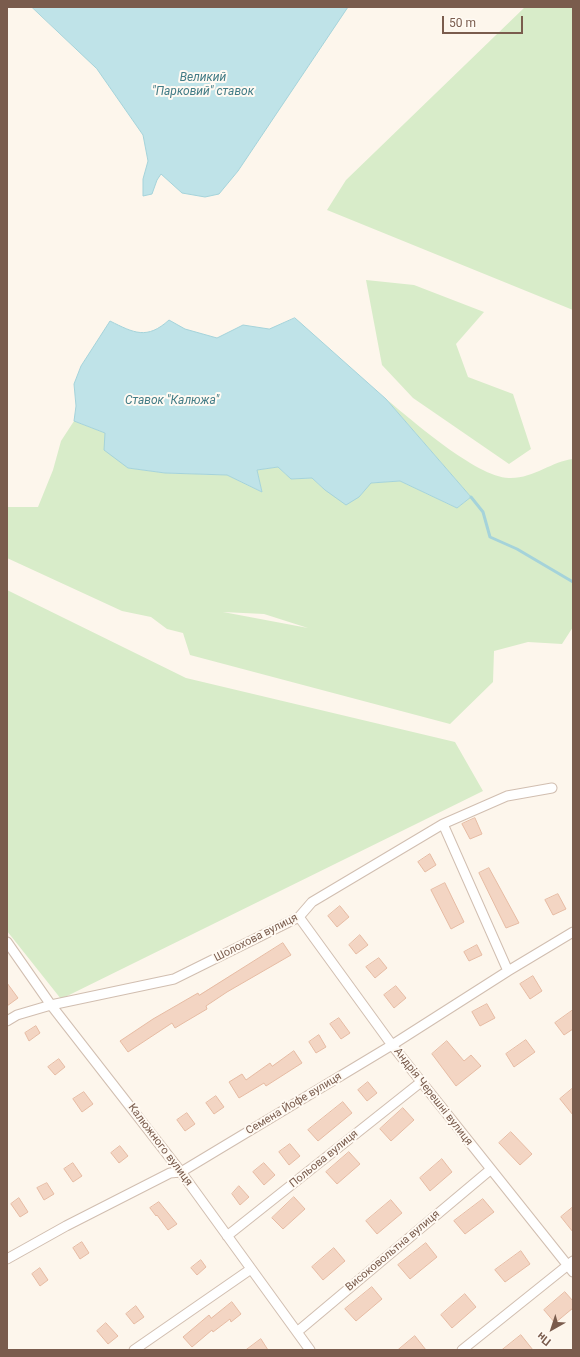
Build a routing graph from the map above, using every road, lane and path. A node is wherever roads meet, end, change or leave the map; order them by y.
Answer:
1 (552, 788) dead end
2 (443, 824) junction
3 (299, 917) junction
4 (573, 932) edge
5 (7, 942) edge
6 (508, 971) junction
7 (51, 1005) junction
8 (7, 1021) edge
9 (392, 1045) junction
10 (421, 1082) junction
11 (490, 1170) junction
12 (181, 1172) junction
13 (227, 1236) junction
14 (7, 1259) edge
15 (571, 1266) edge
16 (251, 1269) junction
17 (297, 1332) junction
18 (134, 1350) edge
19 (310, 1350) edge
20 (462, 1350) edge

1 - 2 street, Шолохова вулиця
2 - 3 street, Шолохова вулиця
2 - 6 street
3 - 7 street, Шолохова вулиця
3 - 9 street, Андрія Черешні вулиця
4 - 6 street, Семена Йофе вулиця
5 - 7 street, Калюжного вулиця
6 - 9 street, Семена Йофе вулиця
7 - 8 street, Шолохова вулиця
7 - 12 street, Калюжного вулиця
9 - 10 street, Андрія Черешні вулиця
9 - 12 street, Семена Йофе вулиця
10 - 11 street, Андрія Черешні вулиця
10 - 13 street, Польова вулиця
11 - 15 street, Андрія Черешні вулиця
11 - 17 street, Високовольтна вулиця
12 - 13 street, Калюжного вулиця
12 - 14 street, Семена Йофе вулиця
13 - 16 street, Калюжного вулиця
15 - 20 street
16 - 17 street, Калюжного вулиця
16 - 18 street
17 - 19 street, Калюжного вулиця

